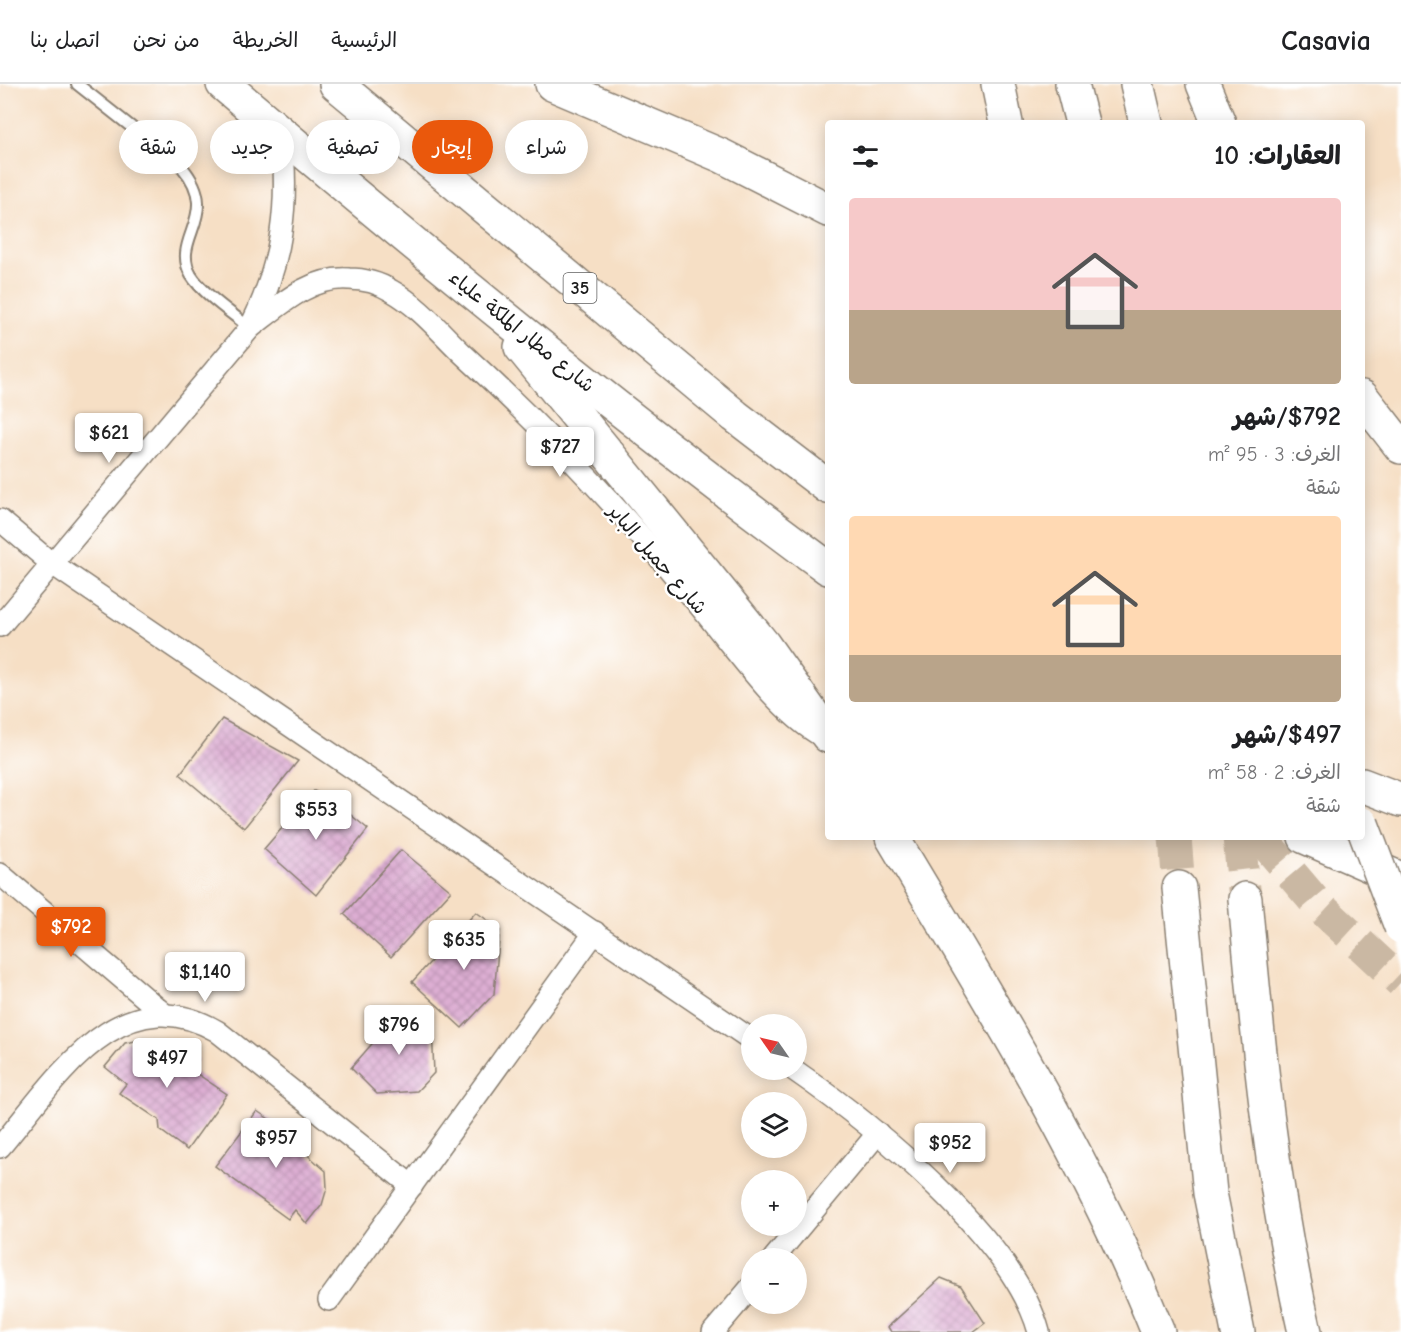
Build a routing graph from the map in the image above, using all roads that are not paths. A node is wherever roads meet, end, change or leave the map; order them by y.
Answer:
1 (77, 84) edge
2 (223, 84) edge
3 (336, 84) edge
4 (552, 84) edge
5 (998, 84) edge
6 (1072, 84) edge
7 (1137, 84) edge
8 (1203, 84) edge
9 (266, 120) edge
10 (1005, 120) edge
11 (1081, 120) edge
12 (1145, 120) edge
13 (1218, 120) edge
14 (294, 144) edge
15 (285, 174) edge
16 (825, 208) edge
17 (486, 304) junction
18 (250, 328) junction
19 (1365, 401) edge
20 (1401, 447) edge
21 (825, 485) edge
22 (0, 520) edge
23 (51, 563) junction
24 (825, 566) edge
25 (0, 626) edge
26 (825, 734) edge
27 (825, 737) edge
28 (1365, 786) edge
29 (1401, 800) edge
30 (1365, 832) edge
31 (894, 840) edge
32 (1312, 840) edge
33 (0, 874) edge
34 (1401, 879) edge
35 (1179, 888) tunnel mouth
36 (1245, 899) tunnel mouth
37 (1401, 927) edge
38 (596, 932) junction
39 (164, 1014) junction
40 (741, 1032) edge
41 (807, 1080) edge
42 (878, 1134) junction
43 (0, 1147) edge
44 (412, 1186) junction
45 (782, 1248) edge
46 (741, 1299) edge
47 (329, 1300) dead end
48 (713, 1332) edge
49 (1040, 1332) edge
50 (1158, 1332) edge
51 (1238, 1332) edge
52 (1305, 1332) edge

1 - 18 lane
2 - 9 main road, شارع مطار الملكة علياء
3 - 21 main road, 35
4 - 16 main road
5 - 10 main road
6 - 11 main road
7 - 12 main road
8 - 13 main road
14 - 17 main road, شارع مطار الملكة علياء
15 - 18 street, شارع جميل الباير
17 - 24 main road, شارع مطار الملكة علياء
17 - 26 main road
18 - 23 street, شارع جميل الباير
18 - 27 street, شارع جميل الباير
19 - 20 main road
22 - 23 street
23 - 25 street, شارع جميل الباير
23 - 38 street
28 - 29 main road
30 - 37 main road, bridge
31 - 50 main road
32 - 34 main road
33 - 39 street
35 - 51 main road
36 - 52 main road
38 - 40 street
38 - 44 street
39 - 43 street
39 - 44 street
41 - 42 street
42 - 45 street
42 - 49 street
44 - 47 street
46 - 48 street

